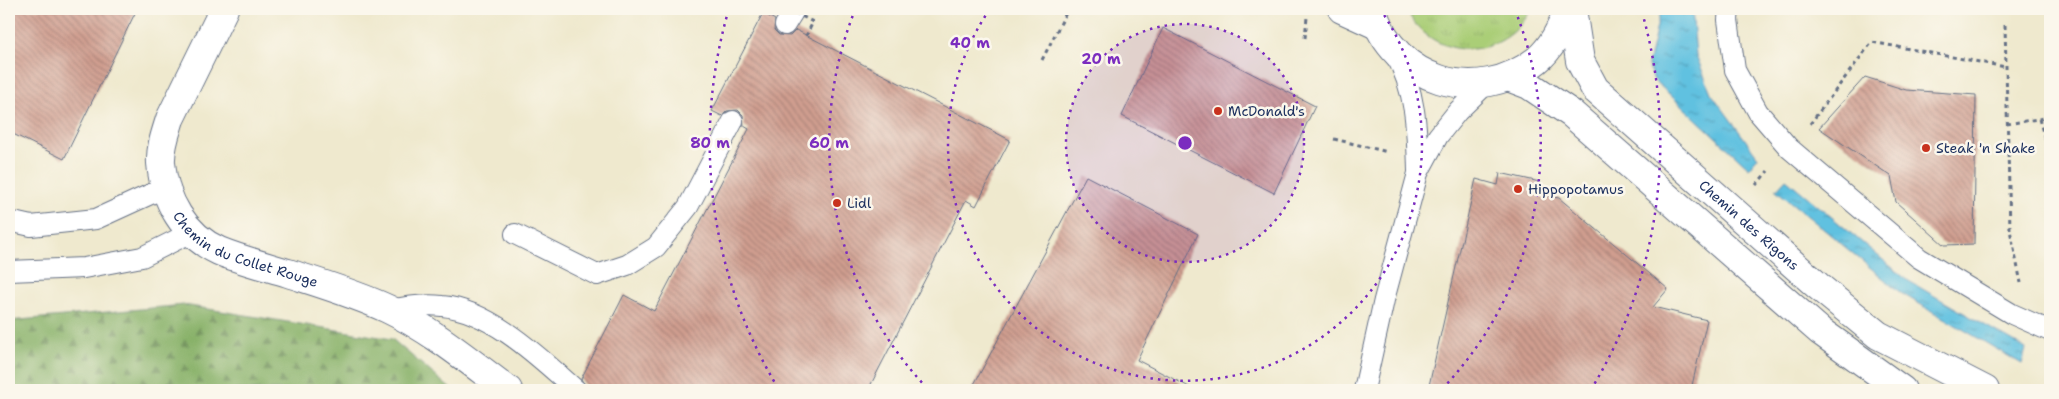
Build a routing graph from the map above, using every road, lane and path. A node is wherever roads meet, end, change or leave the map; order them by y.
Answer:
1 (224, 9) edge
2 (1068, 9) edge
3 (1342, 9) edge
4 (1570, 9) edge
5 (1729, 9) edge
6 (1308, 11) dead end
7 (789, 14) edge
8 (2005, 25) dead end
9 (1380, 27) edge
10 (806, 36) dead end
11 (1305, 38) dead end
12 (1042, 60) dead end
13 (2006, 67) junction
14 (1498, 80) junction
15 (2050, 117) edge
16 (2039, 119) junction
17 (733, 121) dead end
18 (2007, 124) junction
19 (1807, 127) dead end
20 (1334, 139) dead end
21 (1382, 150) dead end
22 (2050, 156) edge
23 (1769, 170) dead end
24 (1418, 172) junction
25 (166, 187) junction
26 (1750, 192) dead end
27 (9, 221) edge
28 (192, 232) junction
29 (515, 234) dead end
30 (9, 271) edge
31 (389, 310) junction
32 (2032, 323) junction
33 (2050, 331) edge
34 (508, 390) edge
35 (576, 390) edge
36 (1364, 390) edge
37 (1902, 390) edge
38 (1986, 390) edge

1 - 25 street, Chemin du Collet Rouge
2 - 12 path
3 - 9 street
4 - 14 street
4 - 38 street, Chemin des Rigons
5 - 32 lane
6 - 11 path
7 - 10 path, bridge
8 - 13 path
9 - 14 street
9 - 24 lane
13 - 18 path
13 - 19 path
14 - 24 lane
14 - 37 street
15 - 16 path
16 - 18 path
16 - 22 path
17 - 29 lane
18 - 32 path
20 - 21 path
23 - 26 path
24 - 36 lane
25 - 27 lane
25 - 28 street, Chemin du Collet Rouge
28 - 30 lane
28 - 31 street, Chemin du Collet Rouge
31 - 34 street, Chemin du Collet Rouge
31 - 35 lane
32 - 33 lane

